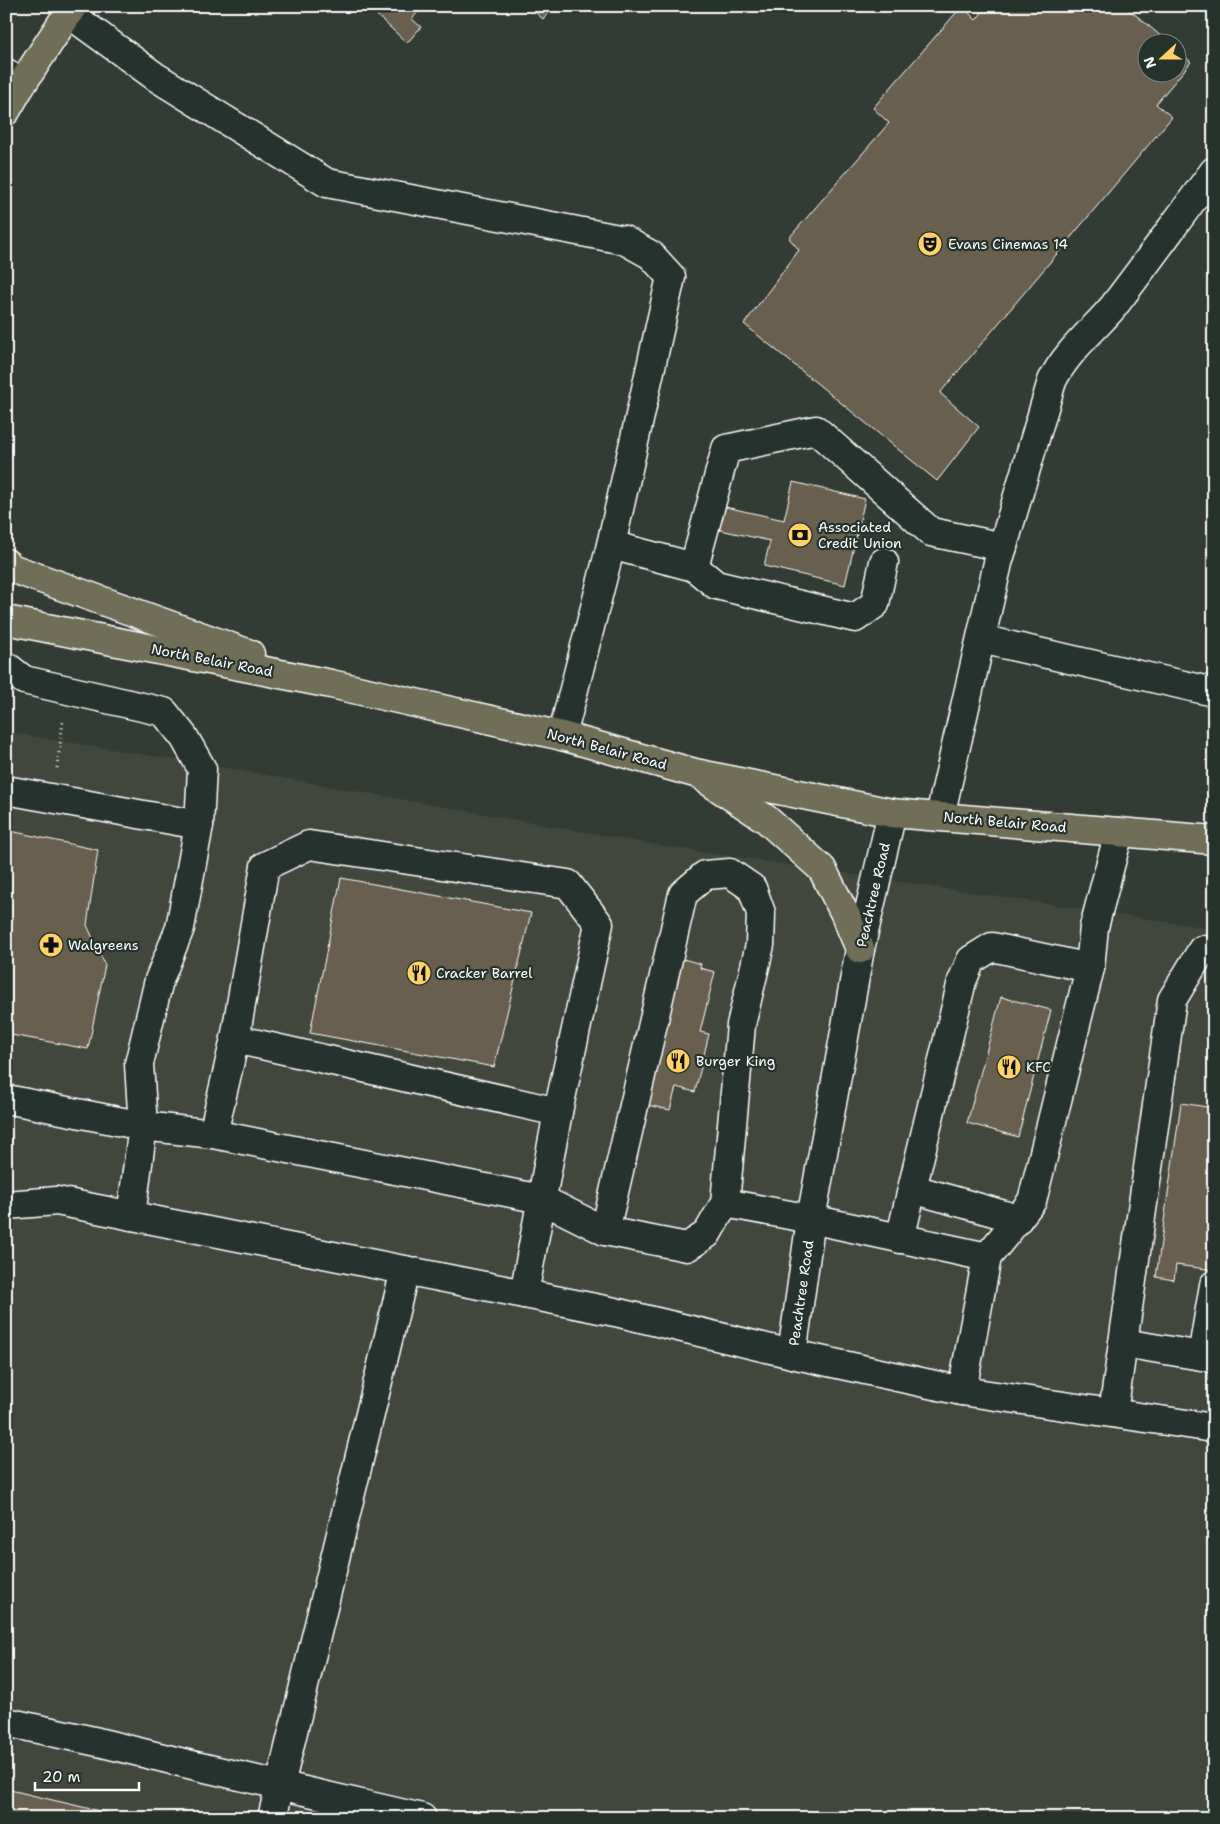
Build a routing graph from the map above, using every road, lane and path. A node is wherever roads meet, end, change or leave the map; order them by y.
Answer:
1 (70, 10) edge
2 (13, 80) edge
3 (6, 111) edge
4 (1214, 171) edge
5 (611, 545) junction
6 (1003, 547) junction
7 (884, 562) dead end
8 (6, 563) edge
9 (694, 567) junction
10 (6, 620) edge
11 (981, 639) junction
12 (6, 666) edge
13 (331, 684) junction
14 (1214, 692) edge
15 (64, 719) dead end
16 (562, 736) junction
17 (696, 773) junction
18 (6, 790) edge
19 (53, 798) junction
20 (892, 813) junction
21 (940, 816) junction
22 (199, 825) junction
23 (1119, 832) junction
24 (1214, 840) edge
25 (860, 949) junction
26 (1214, 951) edge
27 (1090, 968) junction
28 (235, 1039) junction
29 (6, 1099) edge
30 (558, 1112) junction
31 (143, 1126) junction
32 (213, 1134) junction
33 (913, 1189) junction
34 (541, 1199) junction
35 (724, 1203) junction
36 (6, 1205) edge
37 (131, 1216) junction
38 (811, 1219) junction
39 (1018, 1219) junction
40 (606, 1231) junction
41 (900, 1239) junction
42 (987, 1257) junction
43 (405, 1270) junction
44 (1214, 1285) edge
45 (524, 1294) junction
46 (1123, 1344) junction
47 (792, 1354) junction
48 (1208, 1357) edge
49 (962, 1392) junction
50 (1114, 1413) junction
51 (1214, 1428) edge
52 (6, 1722) edge
53 (281, 1785) junction
54 (272, 1818) edge
55 (422, 1818) edge

1 - 2 main road
1 - 5 lane
2 - 3 main road
4 - 6 lane
5 - 9 lane
5 - 16 lane
6 - 9 lane
6 - 11 lane
7 - 9 lane
8 - 13 main road
10 - 13 main road, North Belair Road
11 - 14 lane
11 - 21 lane
12 - 22 lane
13 - 16 main road, North Belair Road
15 - 19 path
16 - 17 main road, North Belair Road
17 - 20 main road, North Belair Road
17 - 25 main road
18 - 19 lane
19 - 22 lane
20 - 21 main road, North Belair Road
20 - 25 lane, Peachtree Road
21 - 23 main road, North Belair Road
22 - 31 lane
23 - 24 main road, North Belair Road
23 - 27 lane
25 - 38 lane, Peachtree Road
26 - 46 lane
27 - 33 lane
27 - 39 lane
28 - 30 lane
28 - 30 lane
28 - 32 lane
29 - 31 lane
30 - 34 lane
31 - 32 lane
31 - 37 lane
32 - 34 lane
33 - 39 lane
33 - 41 lane
34 - 40 lane
34 - 45 lane
35 - 38 lane
35 - 40 lane
35 - 40 lane
36 - 37 lane
37 - 43 lane
38 - 41 lane
38 - 47 lane, Peachtree Road
39 - 42 lane
41 - 42 lane
42 - 49 lane
43 - 45 lane
43 - 53 lane
44 - 48 lane
45 - 47 lane
46 - 48 lane
46 - 50 lane
47 - 49 lane, Peachtree Road
49 - 50 lane, Peachtree Road
50 - 51 lane, Peachtree Road
52 - 53 lane
53 - 54 lane
53 - 55 lane

